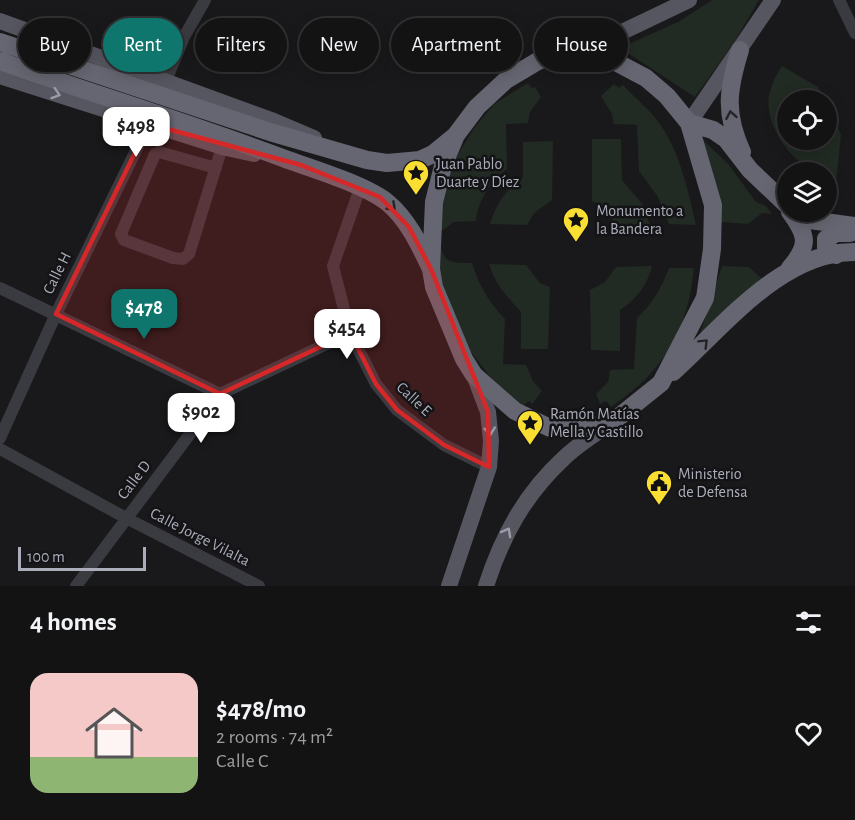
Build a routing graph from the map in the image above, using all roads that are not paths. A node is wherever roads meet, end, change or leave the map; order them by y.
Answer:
1 (205, 0) edge
2 (688, 0) edge
3 (773, 0) edge
4 (839, 0) edge
5 (0, 21) edge
6 (628, 29) edge
7 (855, 33) edge
8 (0, 42) edge
9 (740, 50) junction
10 (0, 61) edge
11 (534, 63) edge
12 (628, 68) edge
13 (0, 76) edge
14 (165, 83) junction
15 (689, 123) junction
16 (149, 124) junction
17 (456, 135) junction
18 (222, 147) junction
19 (368, 160) junction
20 (302, 165) junction
21 (216, 168) junction
22 (750, 170) junction
23 (360, 188) junction
24 (777, 196) edge
25 (798, 222) edge
26 (825, 222) edge
27 (855, 226) edge
28 (855, 233) edge
29 (855, 252) edge
30 (836, 255) junction
31 (431, 269) junction
32 (785, 274) junction
33 (0, 288) edge
34 (56, 314) junction
35 (350, 333) junction
36 (474, 375) junction
37 (661, 383) junction
38 (220, 394) junction
39 (615, 420) junction
40 (0, 438) edge
41 (0, 449) edge
42 (489, 467) junction
43 (126, 518) junction
44 (76, 586) edge
45 (259, 586) edge
46 (449, 586) edge
47 (486, 586) edge

1 - 14 street
2 - 6 main road
3 - 9 main road
4 - 7 street
5 - 14 main road
8 - 19 highway
9 - 15 main road
22 -> 9 highway
10 - 20 highway
11 - 17 highway
12 - 15 highway
13 -> 16 main road
14 - 19 main road
15 - 22 highway
15 - 37 highway
16 - 18 main road
16 - 34 street, Calle H
17 - 19 highway
17 - 31 highway
18 - 20 main road
18 - 21 street
20 - 23 highway
21 - 21 street
22 - 24 highway
23 -> 31 highway
23 - 35 street, Calle E
25 - 32 highway
26 - 27 highway
28 - 30 highway
29 - 30 highway
30 - 32 highway
31 - 36 highway
37 -> 32 highway
33 - 34 street
34 - 38 street
34 - 40 street, Calle H
35 - 38 street, Calle D
35 - 42 street, Calle E
36 - 39 highway
36 -> 42 main road
37 - 39 highway
38 - 43 street, Calle D
47 -> 39 main road
41 - 43 street, Calle Jorge Vilalta
42 - 46 main road
43 - 44 street, Calle D
43 - 45 street, Calle Jorge Vilalta

